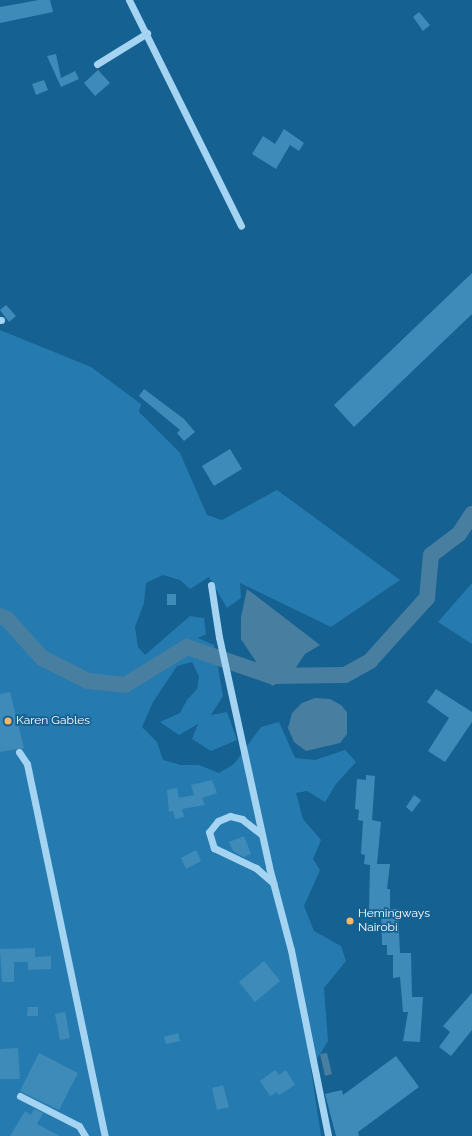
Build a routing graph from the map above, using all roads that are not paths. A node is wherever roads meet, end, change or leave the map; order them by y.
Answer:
1 (129, 0) edge
2 (147, 34) junction
3 (97, 64) dead end
4 (241, 226) dead end
5 (211, 585) dead end
6 (19, 752) dead end
7 (261, 834) junction
8 (273, 883) junction
9 (20, 1096) dead end
10 (85, 1136) edge
11 (105, 1136) edge
12 (328, 1136) edge

1 - 2 street
2 - 3 street
2 - 4 street
5 - 7 street
6 - 11 street
7 - 8 street
7 - 8 street
8 - 12 street
9 - 10 street

